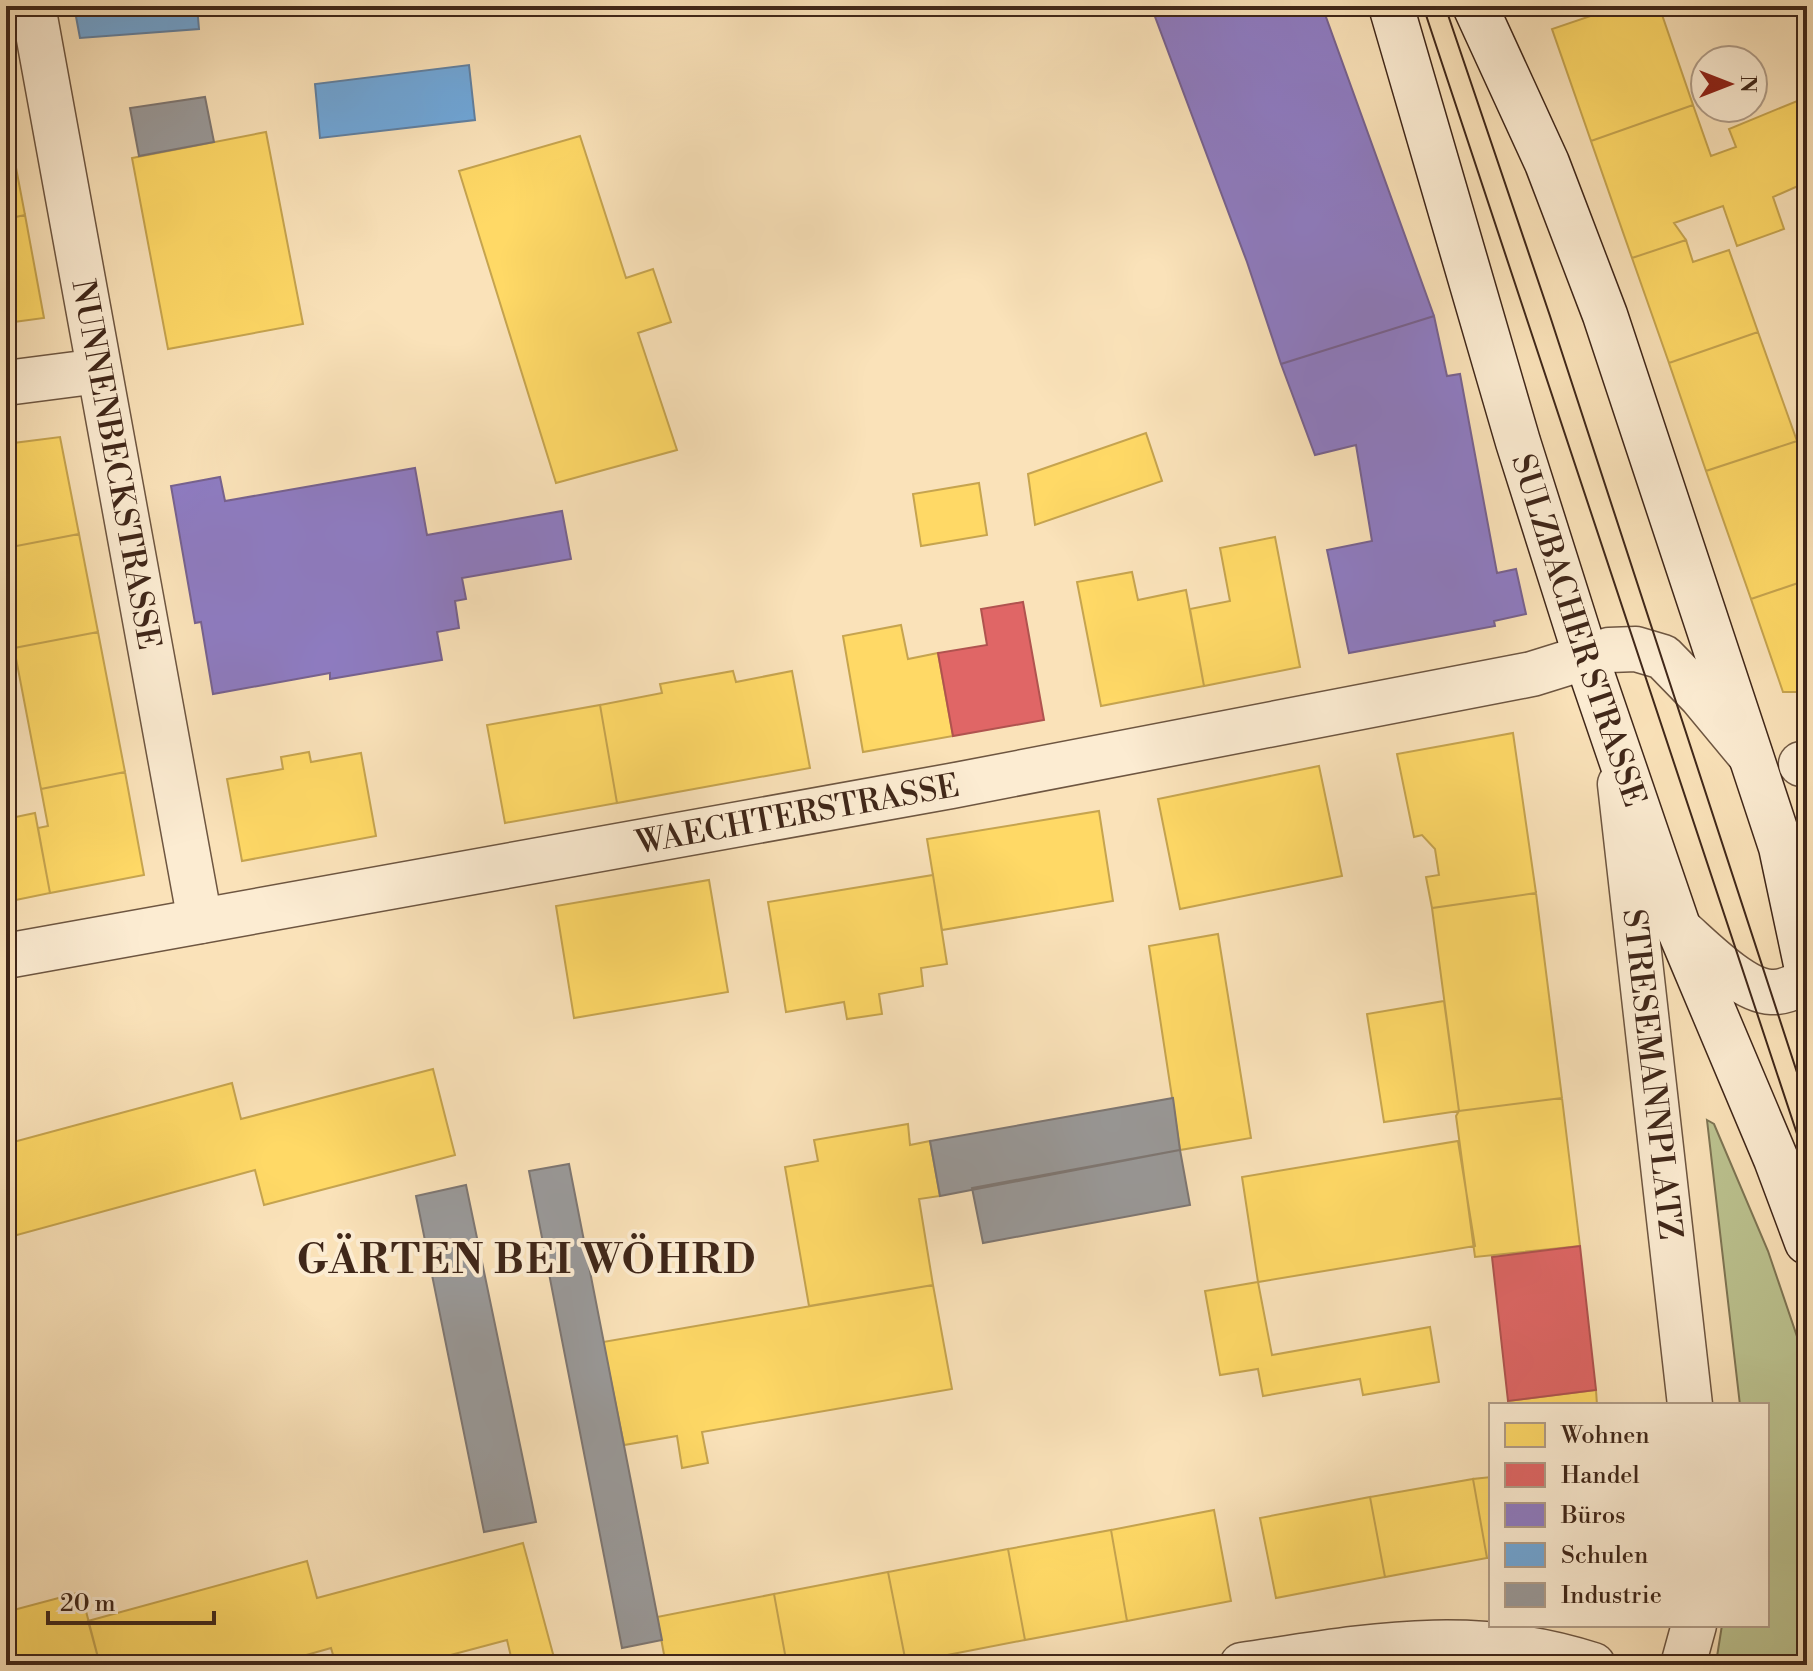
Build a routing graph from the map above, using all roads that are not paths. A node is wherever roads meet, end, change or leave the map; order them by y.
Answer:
1 (33, 6) edge
2 (1391, 6) edge
3 (1475, 6) edge
4 (99, 371) junction
5 (6, 383) edge
6 (1586, 657) junction
7 (1616, 741) junction
8 (1752, 757) junction
9 (200, 921) junction
10 (1679, 929) junction
11 (6, 956) edge
12 (1807, 969) edge
13 (1807, 981) edge
14 (1807, 1242) edge
15 (1690, 1403) edge
16 (1693, 1627) edge
17 (1242, 1665) edge
18 (1593, 1665) edge
19 (1683, 1665) edge

1 - 4 street, NUNNENBECKSTRASSE
2 - 6 street, SULZBACHER STRASSE
3 - 8 street
4 - 5 street
4 - 9 street, NUNNENBECKSTRASSE
6 - 7 street, SULZBACHER STRASSE
6 - 8 street, WAECHTERSTRASSE
6 - 9 street, WAECHTERSTRASSE
7 - 10 street, SULZBACHER STRASSE
7 - 15 street, STRESEMANNPLATZ
8 - 12 street
9 - 11 street, WAECHTERSTRASSE
10 - 13 street
10 - 14 street, SULZBACHER STRASSE
16 - 19 street
17 - 18 street

